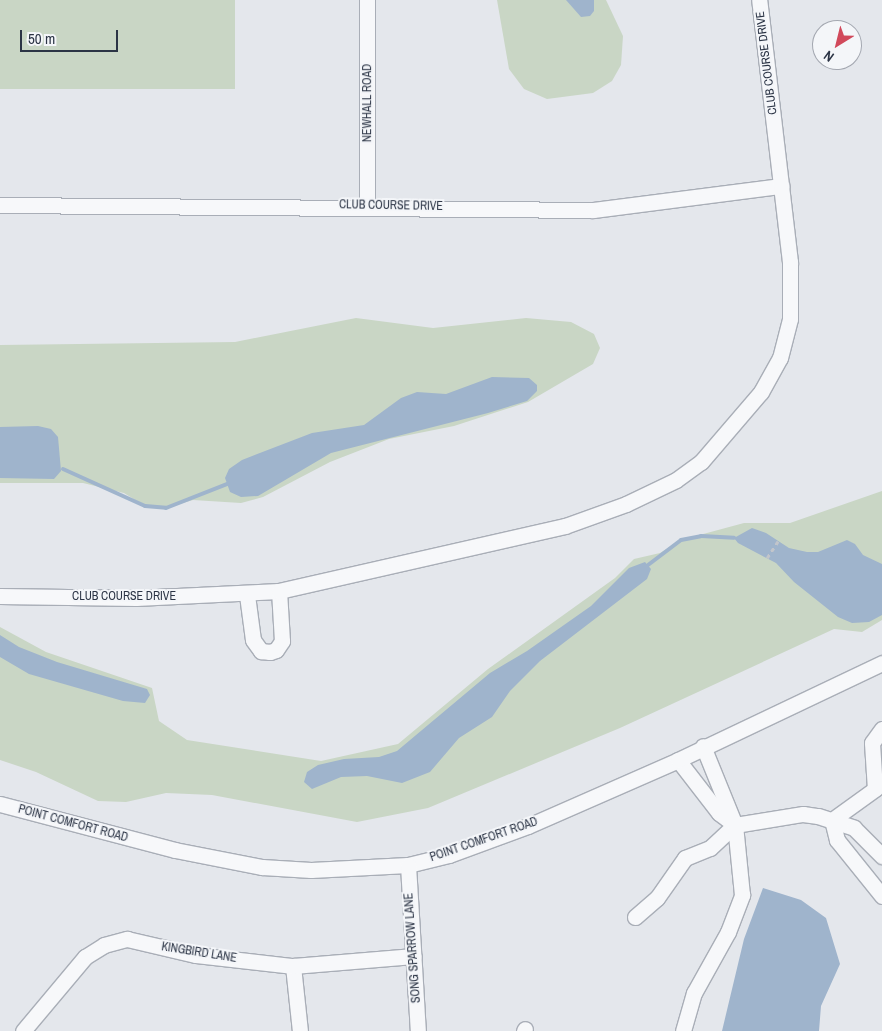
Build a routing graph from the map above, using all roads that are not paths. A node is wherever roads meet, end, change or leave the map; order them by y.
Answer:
1 (368, 0) edge
2 (759, 0) edge
3 (781, 186) junction
4 (0, 205) edge
5 (367, 206) junction
6 (279, 591) junction
7 (247, 595) junction
8 (0, 596) edge
9 (882, 663) edge
10 (882, 729) edge
11 (703, 746) junction
12 (678, 760) junction
13 (878, 793) edge
14 (0, 804) edge
15 (832, 820) junction
16 (735, 825) junction
17 (882, 856) edge
18 (408, 865) junction
19 (882, 896) edge
20 (636, 917) dead end
21 (414, 956) junction
22 (294, 966) junction
23 (23, 1031) edge
24 (300, 1031) edge
25 (418, 1031) edge
26 (684, 1031) edge

1 - 5 street, NEWHALL ROAD
2 - 3 street, CLUB COURSE DRIVE
3 - 5 street, CLUB COURSE DRIVE
3 - 6 street, CLUB COURSE DRIVE
4 - 5 street, CLUB COURSE DRIVE
6 - 7 street, CLUB COURSE DRIVE
6 - 7 street
7 - 8 street, CLUB COURSE DRIVE
9 - 11 street, POINT COMFORT ROAD
10 - 13 street
11 - 12 street, POINT COMFORT ROAD
11 - 16 street
12 - 16 street
12 - 18 street, POINT COMFORT ROAD
13 - 15 street
14 - 18 street, POINT COMFORT ROAD
15 - 16 street
15 - 17 street
15 - 19 street
16 - 20 street
16 - 26 street
18 - 21 street, SONG SPARROW LANE
21 - 22 street, KINGBIRD LANE
21 - 25 street, SONG SPARROW LANE
22 - 23 street, KINGBIRD LANE
22 - 24 street

